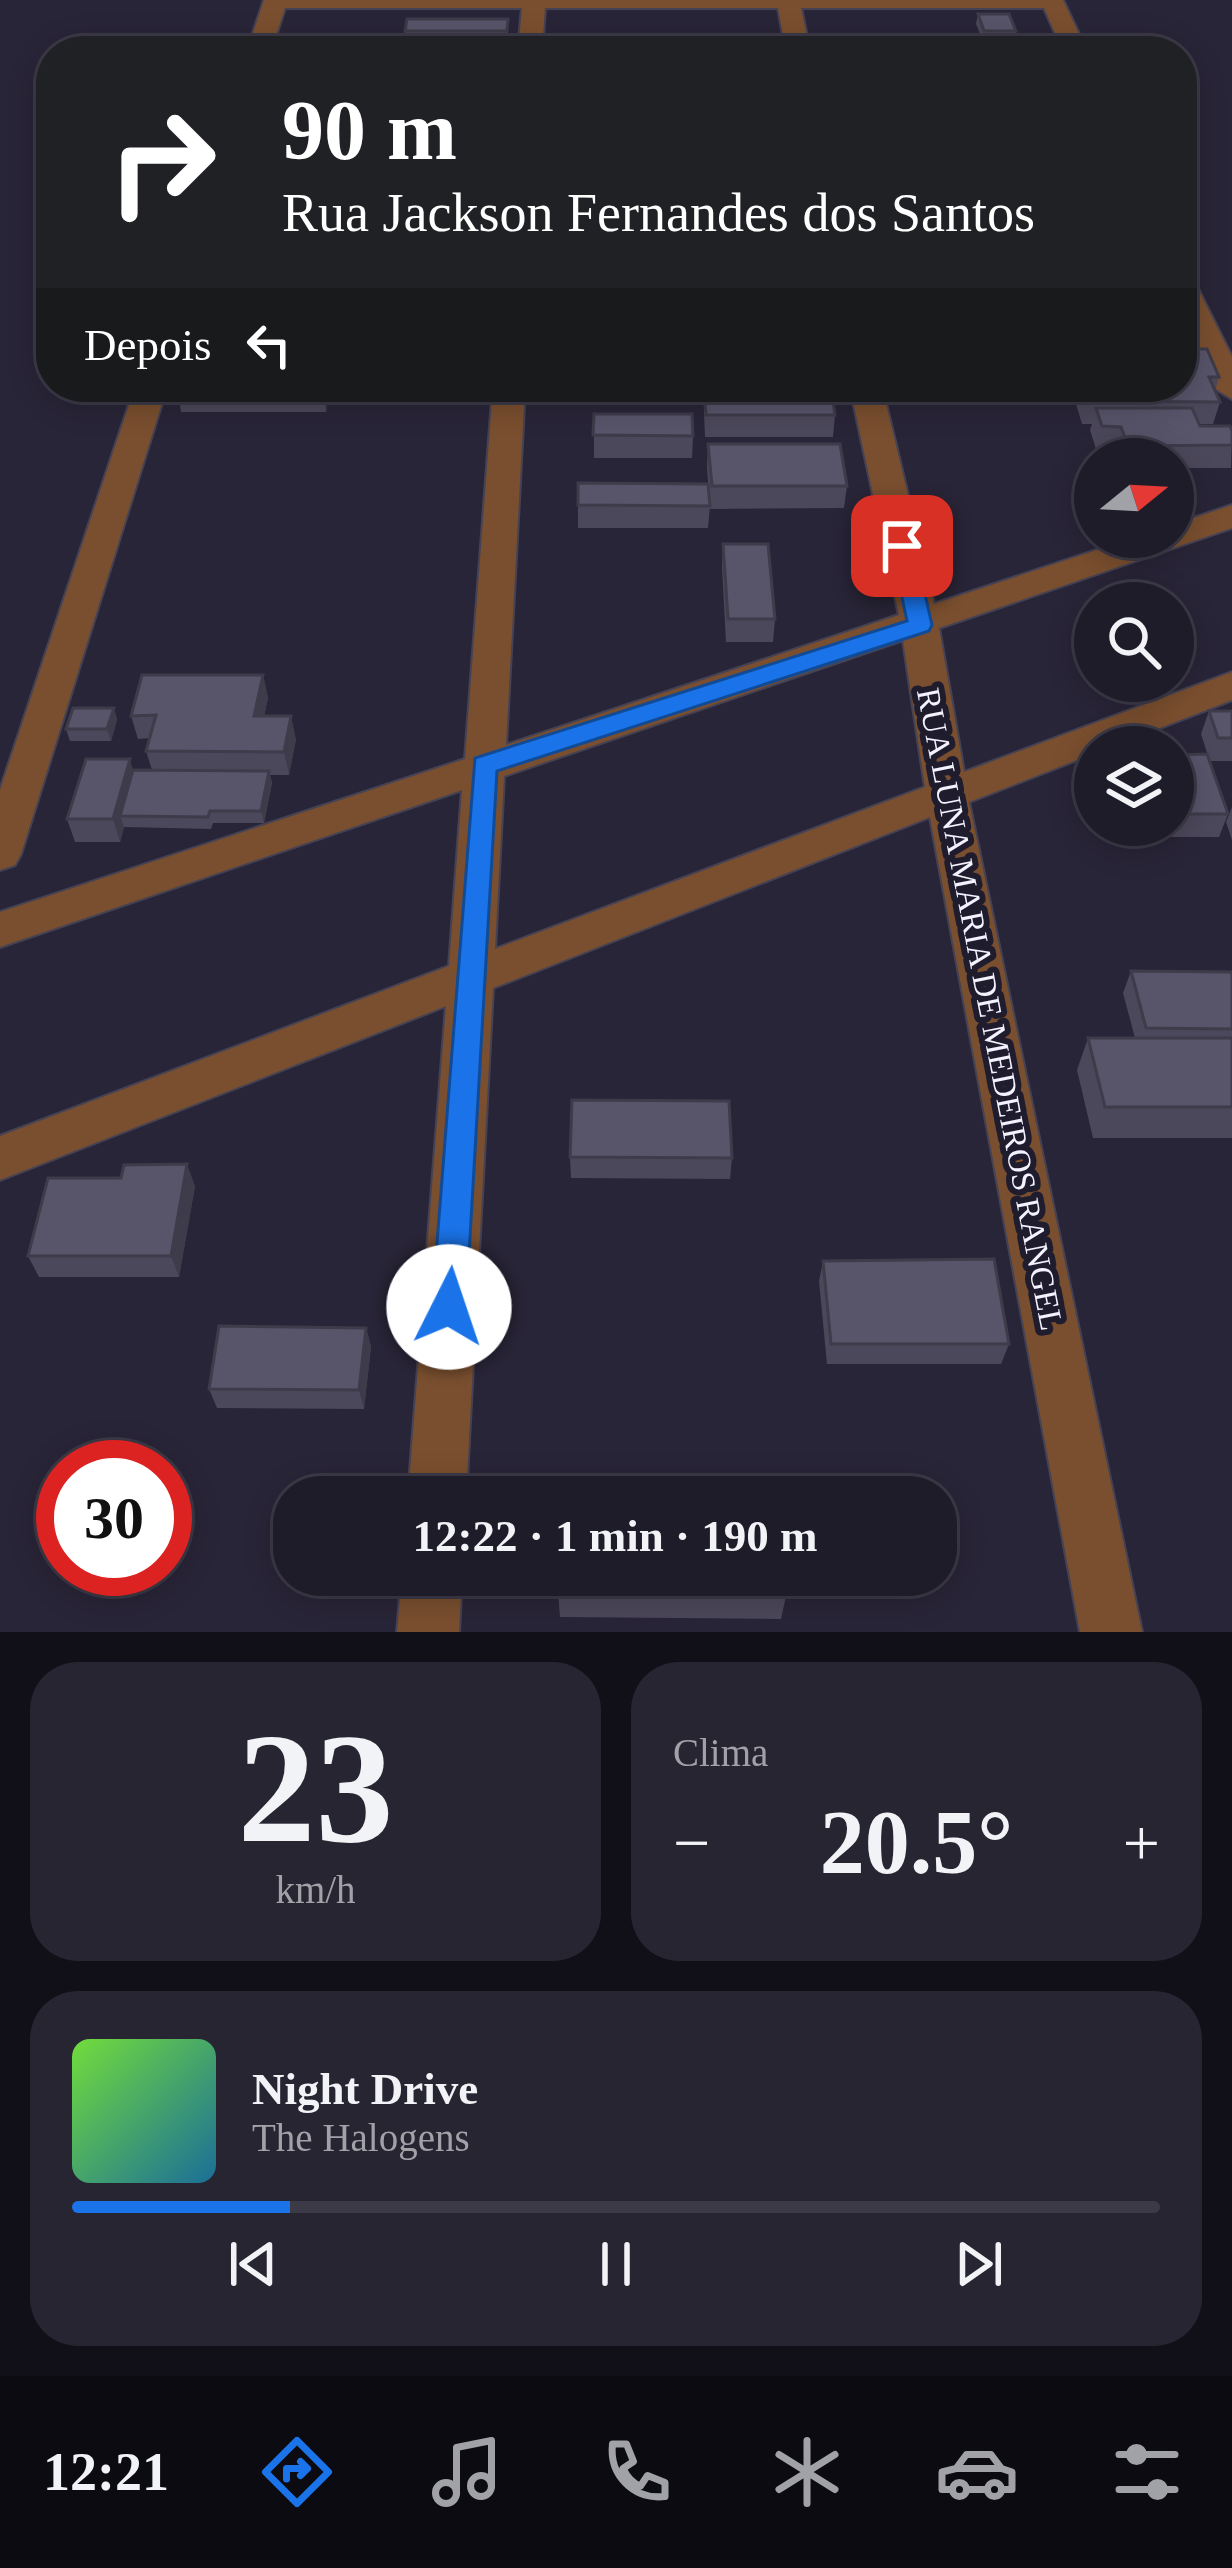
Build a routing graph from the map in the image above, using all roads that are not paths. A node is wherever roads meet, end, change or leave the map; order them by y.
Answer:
1 (534, 0) edge
2 (788, 0) edge
3 (1052, 0) edge
4 (276, 1) edge
5 (265, 36) edge
6 (531, 36) edge
7 (795, 36) edge
8 (1068, 36) edge
9 (1197, 318) edge
10 (1232, 389) edge
11 (147, 402) edge
12 (508, 402) edge
13 (869, 402) edge
14 (1232, 516) edge
15 (1194, 529) edge
16 (1112, 558) edge
17 (920, 625) junction
18 (1232, 685) edge
19 (484, 765) junction
20 (946, 796) junction
21 (0, 854) edge
22 (0, 930) edge
23 (470, 976) junction
24 (0, 1158) edge
25 (438, 1476) edge
26 (431, 1596) edge
27 (428, 1632) edge
28 (1111, 1632) edge

1 - 2 street
1 - 4 street
1 - 6 street
2 - 3 street
2 - 7 street
3 - 8 street
4 - 5 street
9 - 10 street
11 - 21 street
12 - 19 street
13 - 17 street, RUA LUNA MARIA DE MEDEIROS RANGEL
14 - 15 street
16 - 17 street
17 - 19 street
17 - 20 street, RUA LUNA MARIA DE MEDEIROS RANGEL
18 - 20 street
19 - 22 street
19 - 23 street
20 - 23 street
20 - 28 street, RUA LUNA MARIA DE MEDEIROS RANGEL
23 - 24 street
23 - 25 street
26 - 27 street

